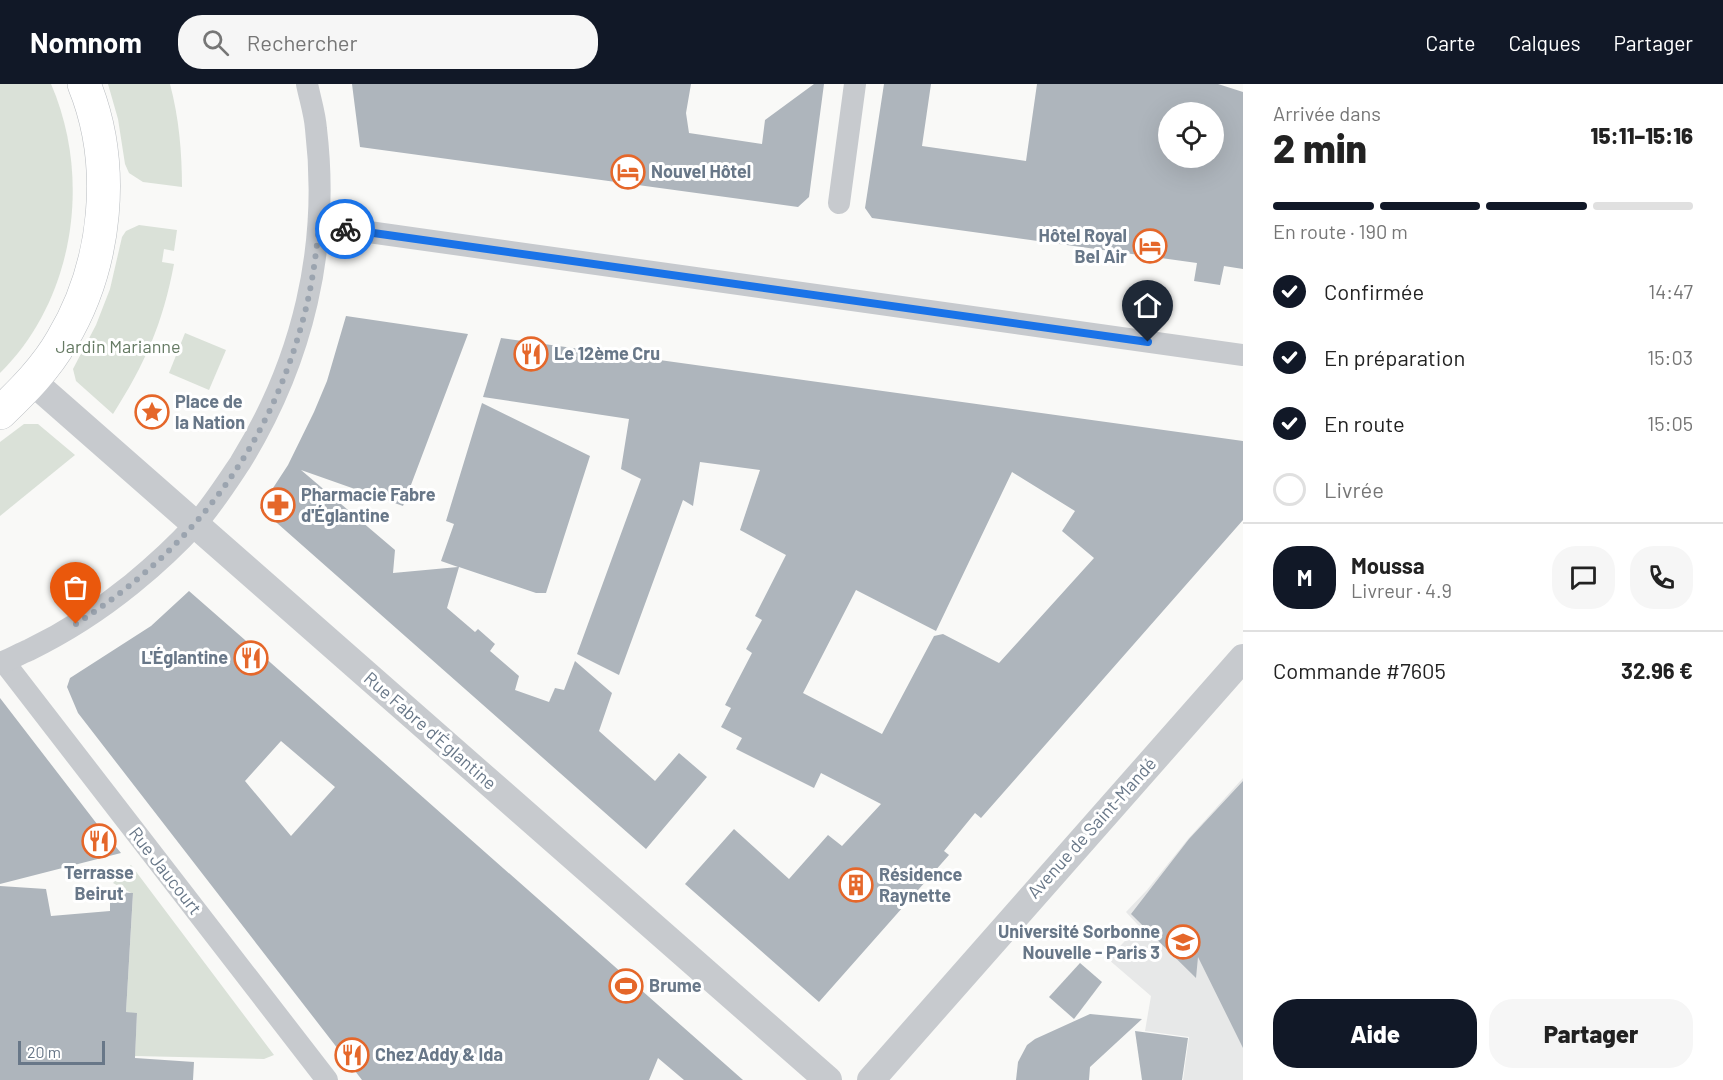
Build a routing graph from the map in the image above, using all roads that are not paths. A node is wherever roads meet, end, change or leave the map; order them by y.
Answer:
1 (84, 84) edge
2 (307, 84) edge
3 (855, 84) edge
4 (838, 203) dead end
5 (319, 225) junction
6 (1243, 355) edge
7 (32, 381) junction
8 (0, 413) edge
9 (196, 524) junction
10 (1243, 657) edge
11 (2, 662) edge
12 (327, 1080) edge
13 (828, 1080) edge
14 (871, 1080) edge

1 - 7 main road
2 - 5 street
3 - 4 street
5 - 6 street
5 - 9 street
7 - 8 main road
7 - 9 street, Rue Fabre d'Églantine
9 - 11 street
9 - 13 street, Rue Fabre d'Églantine
10 - 14 street, Avenue de Saint-Mandé
11 - 12 street, Rue Jaucourt

